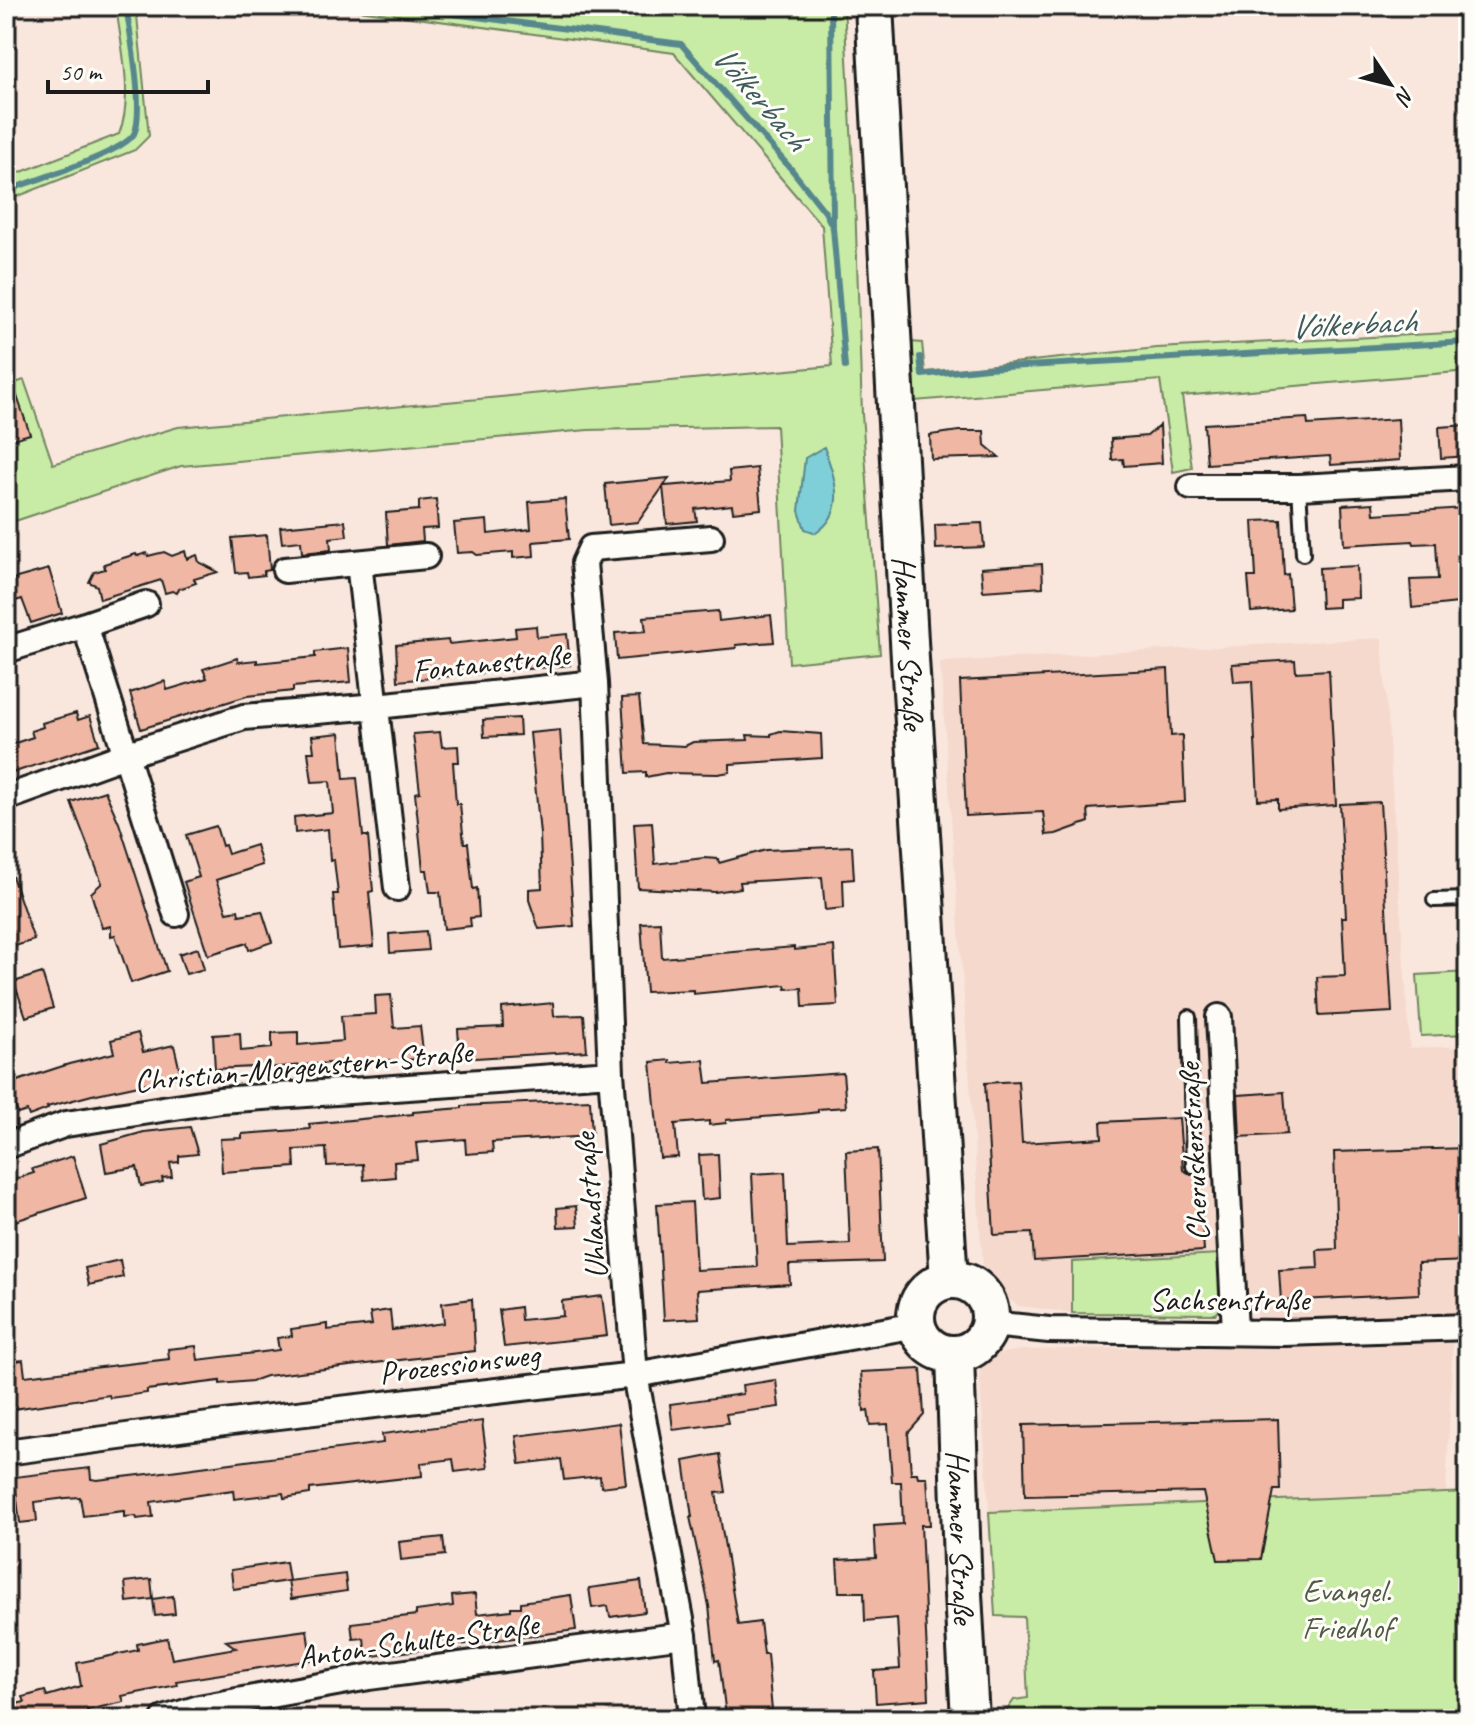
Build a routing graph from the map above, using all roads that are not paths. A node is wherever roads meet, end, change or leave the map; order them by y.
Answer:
1 (874, 6) edge
2 (1468, 478) edge
3 (1191, 487) dead end
4 (1299, 487) junction
5 (711, 538) dead end
6 (1303, 554) dead end
7 (426, 556) dead end
8 (359, 563) junction
9 (285, 570) dead end
10 (146, 604) dead end
11 (85, 625) junction
12 (6, 650) edge
13 (595, 683) junction
14 (377, 706) junction
15 (125, 755) junction
16 (6, 798) edge
17 (397, 888) dead end
18 (1468, 899) edge
19 (1434, 900) dead end
20 (176, 914) dead end
21 (1189, 1017) dead end
22 (1219, 1017) dead end
23 (611, 1073) junction
24 (6, 1146) edge
25 (1193, 1166) dead end
26 (949, 1280) junction
27 (991, 1324) junction
28 (917, 1325) junction
29 (1468, 1327) edge
30 (1235, 1331) junction
31 (955, 1355) junction
32 (635, 1375) junction
33 (6, 1452) edge
34 (684, 1635) junction
35 (164, 1719) edge
36 (692, 1719) edge
37 (970, 1719) edge

1 - 26 main road, Hammer Straße
2 - 4 street
3 - 4 street
4 - 6 lane
5 - 13 street, Fontanestraße
7 - 8 street
8 - 9 street
8 - 14 street, Fontanestraße
10 - 11 street
11 - 12 street
11 - 15 street
13 - 14 street, Fontanestraße
13 - 23 street, Uhlandstraße
14 - 15 street, Fontanestraße
14 - 17 street, Fontanestraße
15 - 16 street, Fontanestraße
15 - 20 street
18 - 19 lane
21 - 25 lane
22 - 30 street, Cheruskerstraße
23 - 24 street, Christian-Morgenstern-Straße
23 - 32 street, Uhlandstraße
26 - 27 main road
26 - 28 main road
27 - 30 street, Sachsenstraße
27 - 31 main road
28 - 31 main road
28 - 32 street, Prozessionsweg
29 - 30 street, Sachsenstraße
31 - 37 main road, Hammer Straße
32 - 33 street, Prozessionsweg
32 - 34 street, Uhlandstraße
34 - 35 street, Anton-Schulte-Straße
34 - 36 street, Uhlandstraße

